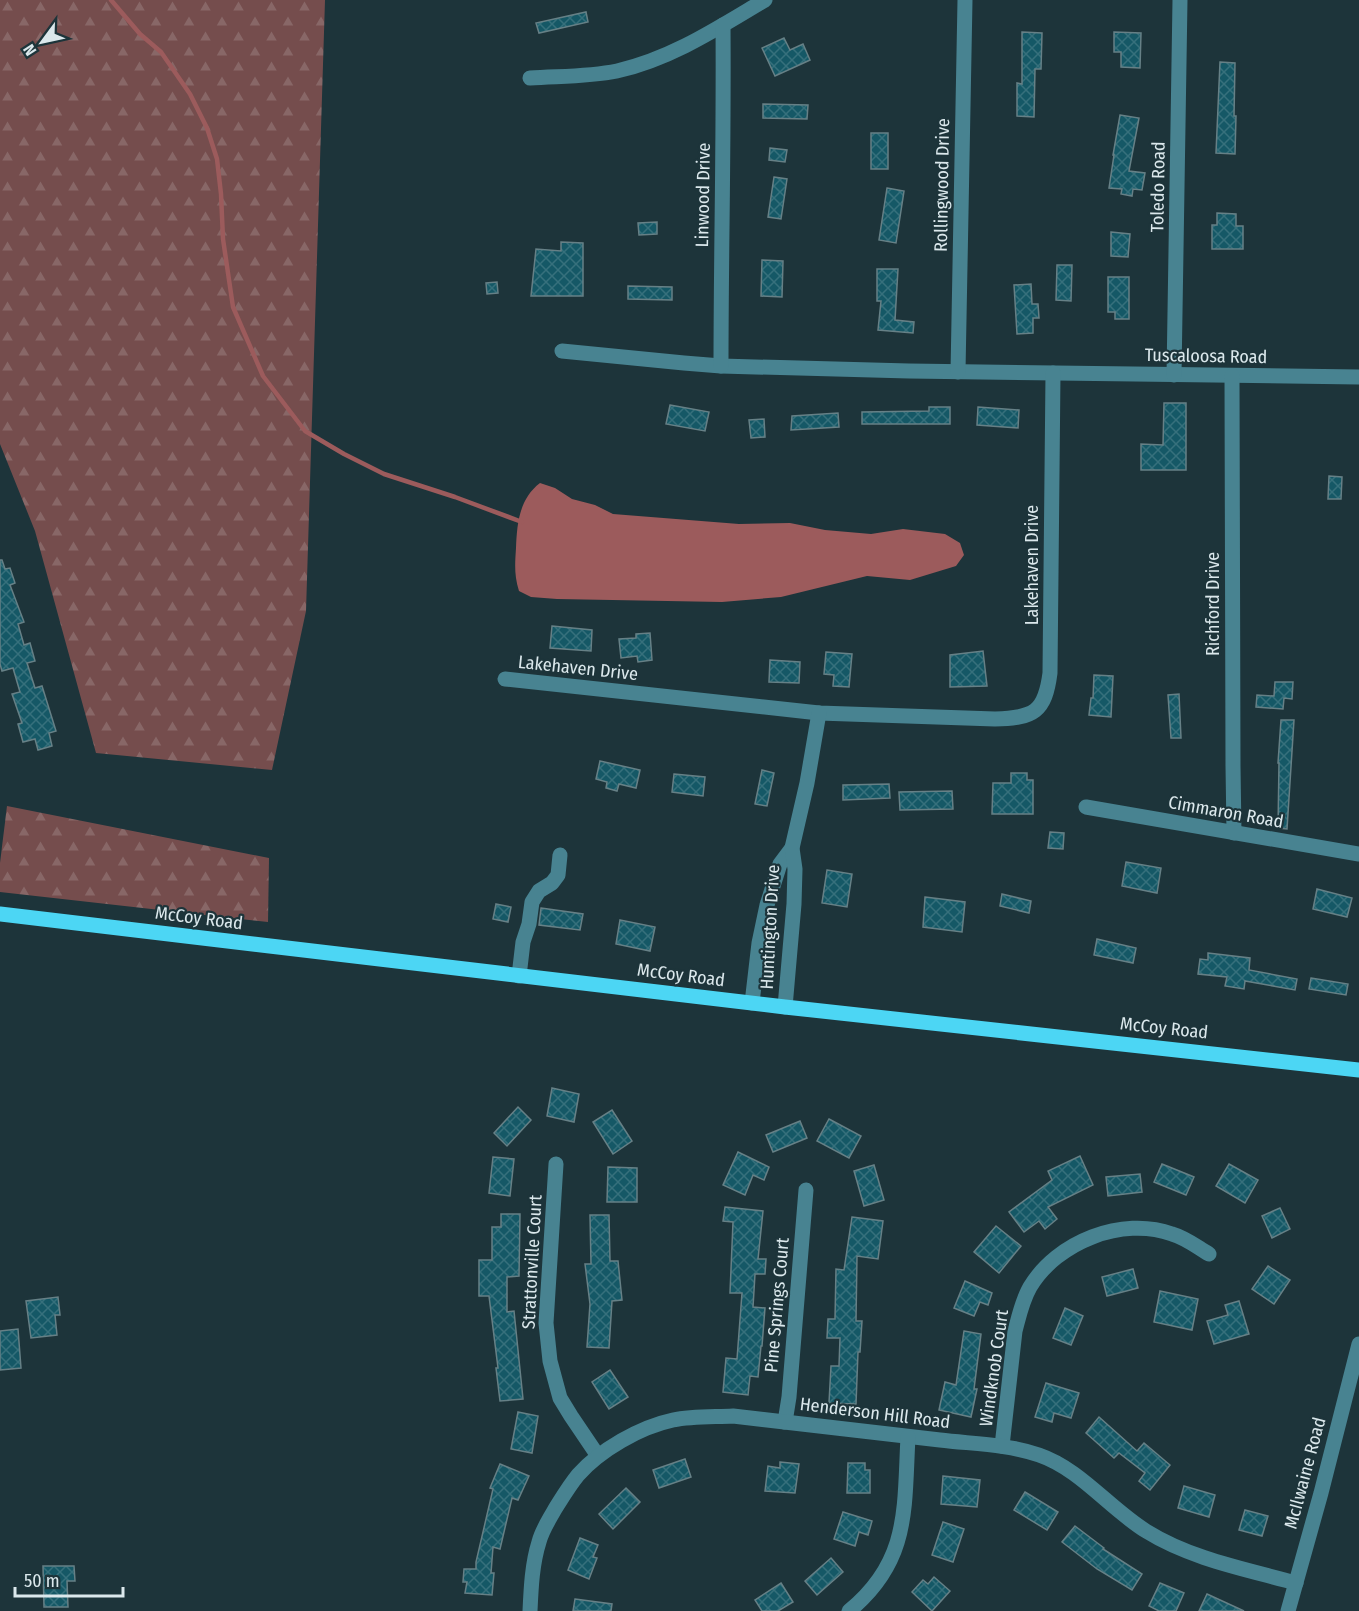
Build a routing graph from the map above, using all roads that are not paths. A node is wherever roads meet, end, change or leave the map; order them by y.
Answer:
1 (765, 0) edge
2 (965, 0) edge
3 (1180, 0) edge
4 (723, 25) junction
5 (530, 78) dead end
6 (562, 351) dead end
7 (721, 366) junction
8 (958, 372) junction
9 (1053, 373) junction
10 (1174, 375) junction
11 (1232, 376) junction
12 (1359, 377) edge
13 (505, 679) dead end
14 (819, 713) junction
15 (1086, 807) dead end
16 (1234, 833) junction
17 (792, 848) junction
18 (1359, 854) edge
19 (560, 855) dead end
20 (0, 914) edge
21 (519, 976) junction
22 (752, 1003) junction
23 (785, 1007) junction
24 (1359, 1070) edge
25 (556, 1164) dead end
26 (806, 1190) dead end
27 (1209, 1254) dead end
28 (1359, 1344) edge
29 (785, 1422) junction
30 (908, 1437) junction
31 (1002, 1446) junction
32 (598, 1456) junction
33 (1296, 1583) junction
34 (530, 1611) edge
35 (849, 1611) edge
36 (1288, 1611) edge

1 - 4 street
2 - 8 street, Rollingwood Drive
3 - 10 street, Toledo Road
4 - 5 street
4 - 7 street, Linwood Drive
6 - 7 street
7 - 8 street
8 - 9 street
9 - 10 street, Tuscaloosa Road
9 - 14 street, Lakehaven Drive
10 - 11 street, Tuscaloosa Road
11 - 12 street, Tuscaloosa Road
11 - 16 street, Richford Drive
13 - 14 street, Lakehaven Drive
14 - 17 street, Huntington Drive
15 - 16 street, Cimmaron Road
16 - 18 street, Cimmaron Road
17 - 22 street, Huntington Drive
17 - 23 street, Huntington Drive
19 - 21 street
20 - 21 main road, McCoy Road
21 - 22 main road, McCoy Road
22 - 23 main road, McCoy Road
23 - 24 main road, McCoy Road
25 - 32 street, Strattonville Court
26 - 29 street, Pine Springs Court
27 - 31 street, Windknob Court
28 - 33 street, McIlwaine Road
29 - 30 street, Henderson Hill Road
29 - 32 street, Henderson Hill Road
30 - 31 street, Henderson Hill Road
30 - 35 street
31 - 33 street, Henderson Hill Road
32 - 34 street, Henderson Hill Road
33 - 36 street, McIlwaine Road

